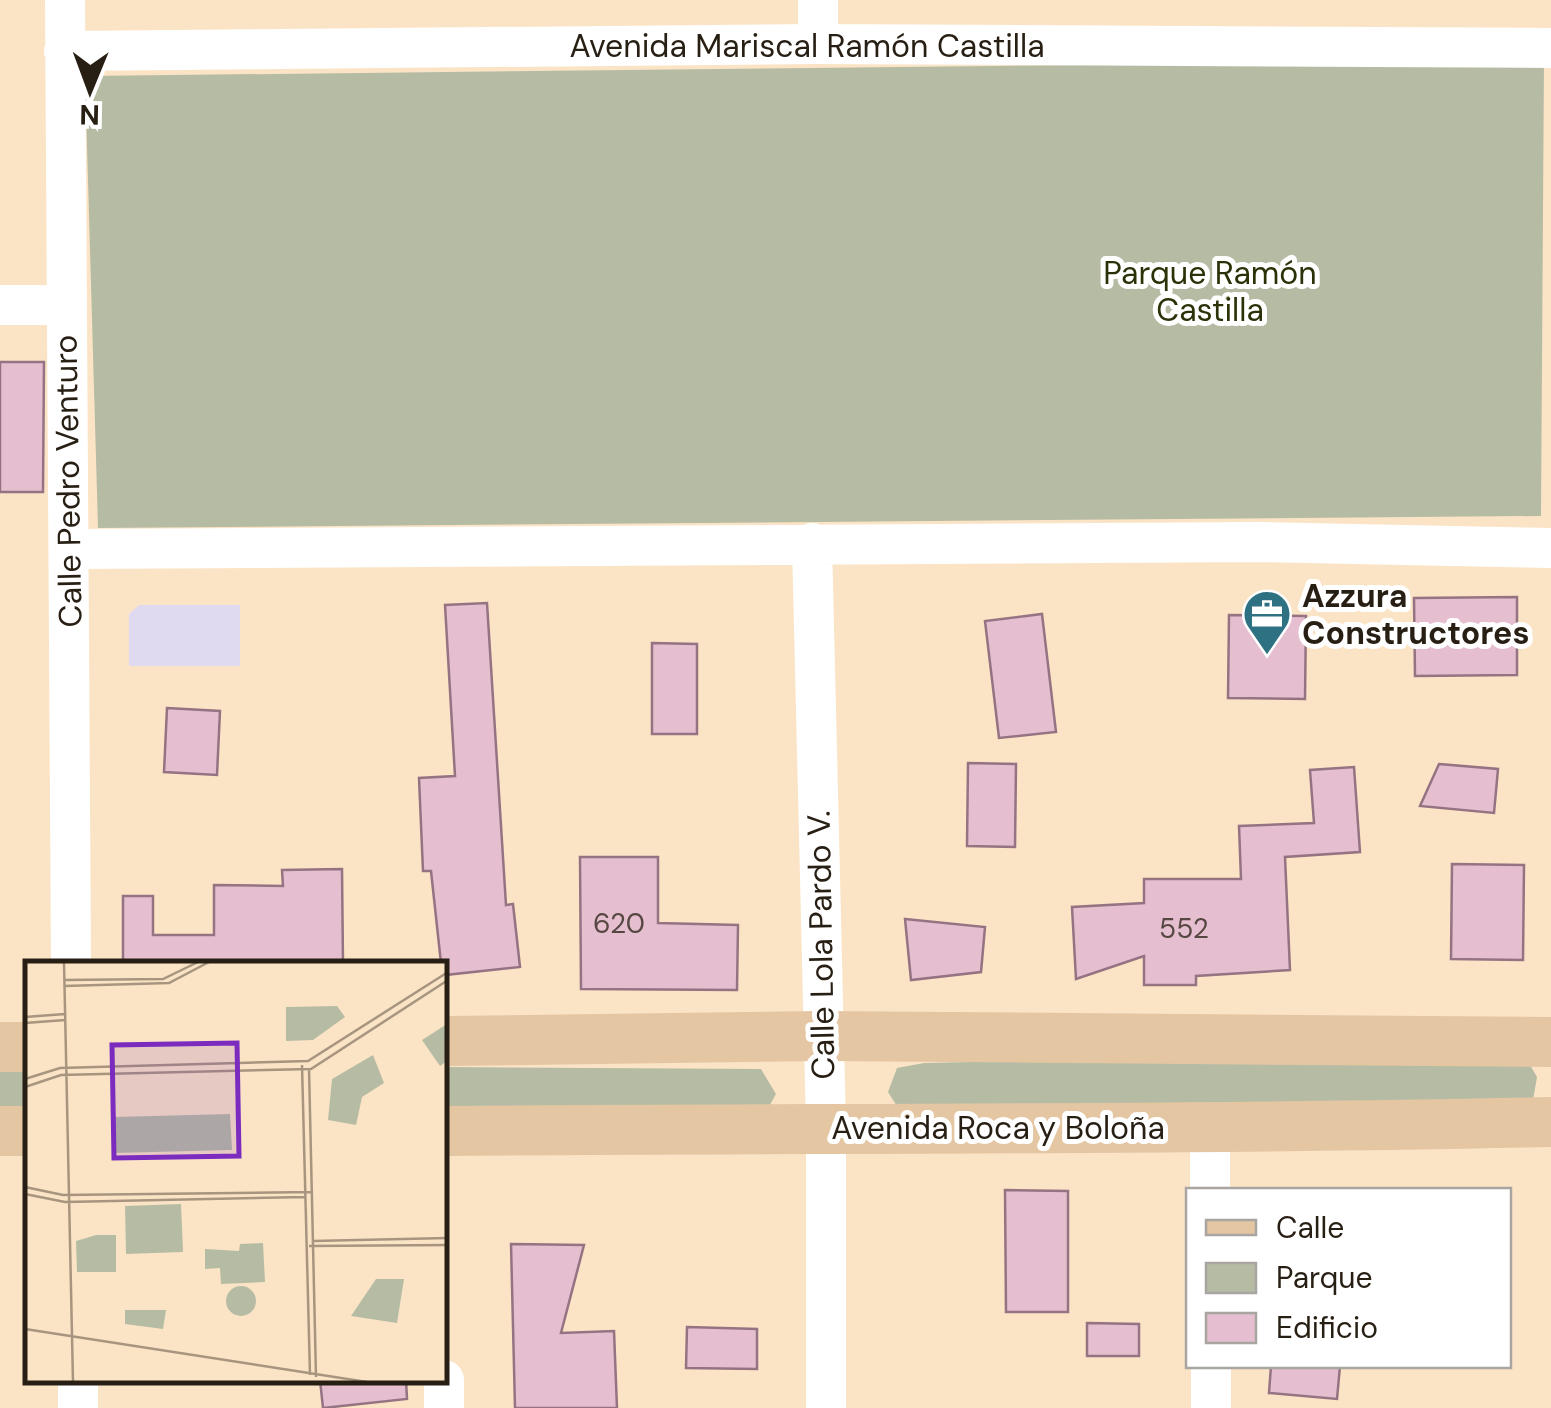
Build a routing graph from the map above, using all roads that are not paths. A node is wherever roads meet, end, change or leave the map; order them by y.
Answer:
1 (65, 0) edge
2 (818, 0) edge
3 (818, 44) junction
4 (1551, 48) edge
5 (64, 51) junction
6 (0, 305) edge
7 (64, 305) junction
8 (812, 543) junction
9 (1551, 548) edge
10 (70, 549) junction
11 (71, 961) edge
12 (823, 1036) junction
13 (448, 1041) edge
14 (1551, 1042) edge
15 (1551, 1122) edge
16 (826, 1128) junction
17 (25, 1130) edge
18 (1210, 1130) junction
19 (0, 1131) edge
20 (448, 1131) edge
21 (1210, 1188) edge
22 (1210, 1368) edge
23 (826, 1408) edge
24 (1211, 1408) edge

1 - 5 street, Calle Pedro Venturo
2 - 3 street
3 - 4 street, Avenida Mariscal Ramón Castilla
3 - 5 street, Avenida Mariscal Ramón Castilla
5 - 7 street, Calle Pedro Venturo
6 - 7 street
7 - 10 street, Calle Pedro Venturo
8 - 9 street
8 - 10 street
8 - 12 street, Calle Lola Pardo V.
10 - 11 street, Calle Pedro Venturo
12 - 13 main road
12 - 14 main road
12 - 16 street, Calle Lola Pardo V.
15 - 18 main road, Avenida Roca y Boloña
16 - 18 main road, Avenida Roca y Boloña
16 - 20 main road, Avenida Roca y Boloña
16 - 23 street, Calle Lola Pardo V.
17 - 19 main road
18 - 21 street
22 - 24 street

